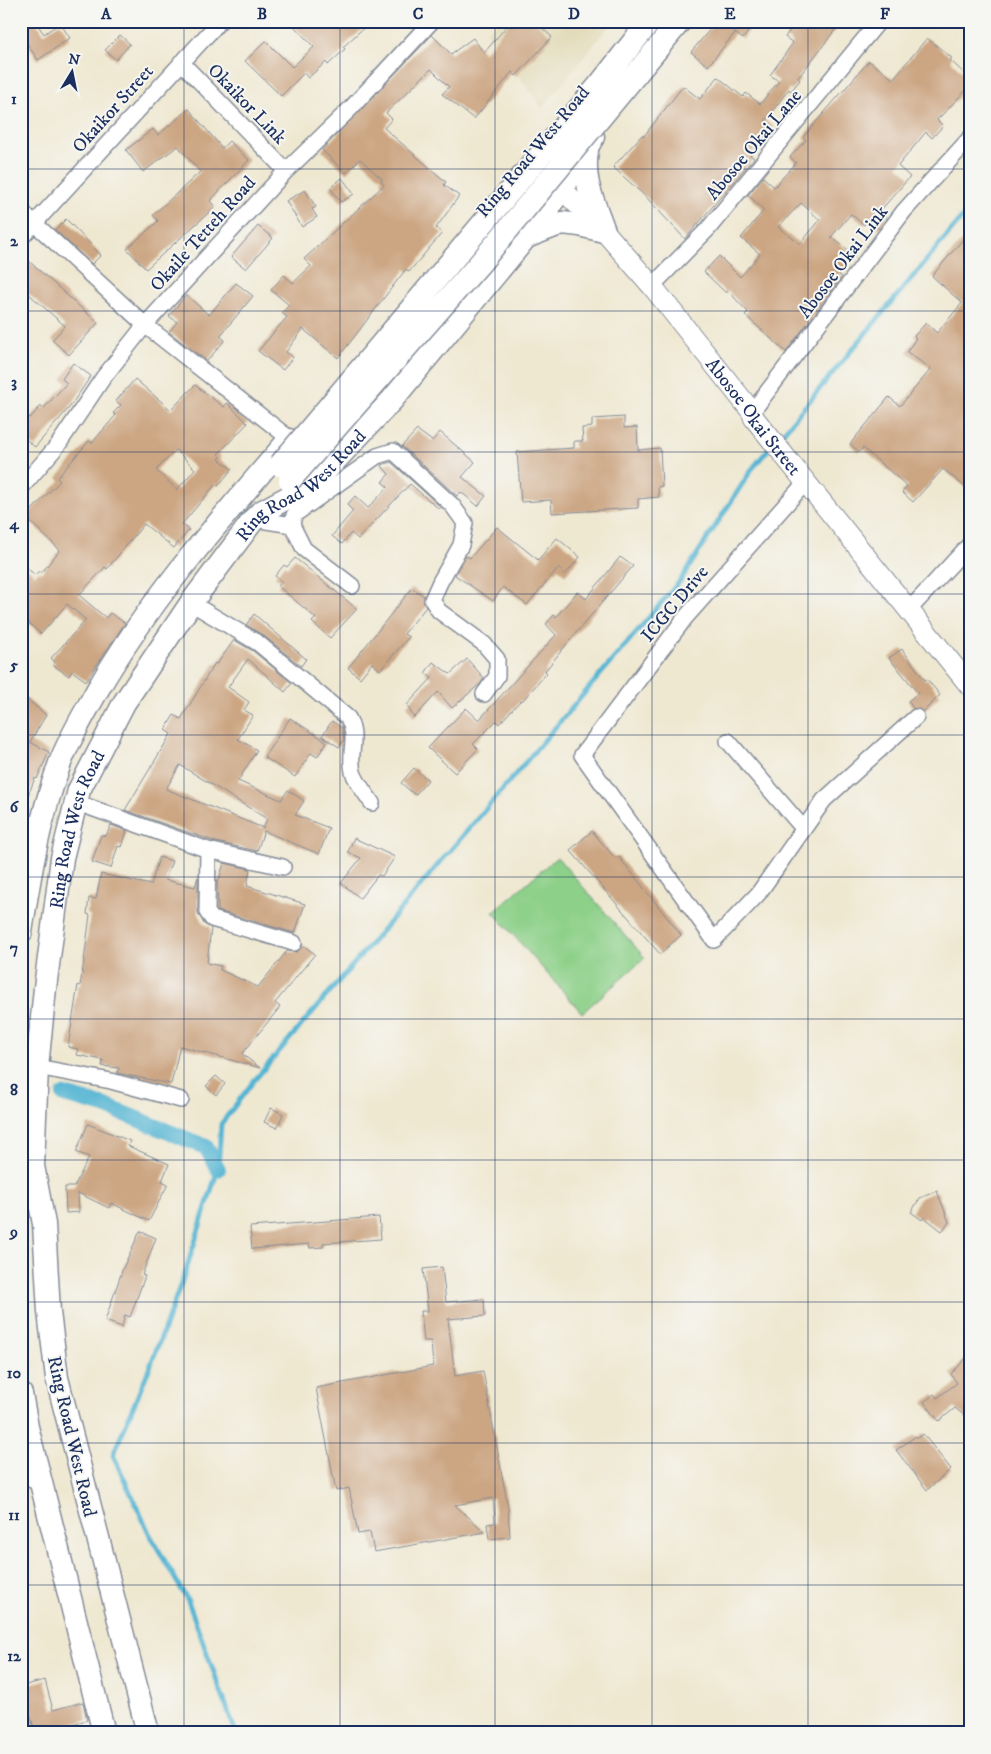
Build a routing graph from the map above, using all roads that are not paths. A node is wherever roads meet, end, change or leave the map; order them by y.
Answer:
1 (220, 21) edge
2 (432, 21) edge
3 (642, 21) edge
4 (650, 21) edge
5 (673, 21) edge
6 (680, 21) edge
7 (879, 21) edge
8 (181, 62) junction
9 (970, 138) edge
10 (588, 144) junction
11 (529, 154) junction
12 (286, 171) junction
13 (562, 189) junction
14 (21, 211) edge
15 (36, 222) junction
16 (604, 231) junction
17 (526, 237) junction
18 (21, 238) edge
19 (652, 286) junction
20 (145, 325) junction
21 (753, 415) junction
22 (290, 439) junction
23 (285, 472) junction
24 (254, 480) junction
25 (805, 483) junction
26 (21, 488) edge
27 (257, 515) junction
28 (292, 525) junction
29 (970, 544) edge
30 (352, 586) dead end
31 (191, 603) junction
32 (910, 610) junction
33 (970, 686) edge
34 (484, 694) dead end
35 (916, 717) dead end
36 (728, 742) dead end
37 (75, 802) junction
38 (372, 803) dead end
39 (803, 828) junction
40 (28, 845) edge
41 (208, 850) junction
42 (283, 867) dead end
43 (21, 932) edge
44 (294, 943) dead end
45 (29, 1065) edge
46 (21, 1088) edge
47 (181, 1100) dead end
48 (44, 1224) junction
49 (21, 1394) edge
50 (24, 1428) edge
51 (31, 1480) edge
52 (104, 1733) edge
53 (148, 1733) edge

1 - 8 street, Okaikor Street
2 - 12 street, Okaile Tetteh Road
3 - 11 main road, Ring Road West Road
4 - 23 main road, Ring Road West Road, bridge
5 - 10 main road, Ring Road West Road
6 - 23 main road, Ring Road West Road, bridge
7 - 19 street, Abosoe Okai Lane
8 - 12 street, Okaikor Link
8 - 15 street, Okaikor Street
9 - 21 street, Abosoe Okai Link
10 - 13 main road, Ring Road West Road
10 - 16 main road
11 - 13 street, Abosoe Okai Street
11 - 22 main road, Ring Road West Road
12 - 20 street, Okaile Tetteh Road
13 - 16 street, Abosoe Okai Street
13 - 17 main road, Ring Road West Road
14 - 15 street
15 - 18 street, Okaikor Street
15 - 20 street
16 - 17 main road
16 - 19 street, Abosoe Okai Street
17 - 27 main road, Ring Road West Road
19 - 21 street, Abosoe Okai Street
20 - 22 street
20 - 26 street, Okaile Tetteh Road
21 - 25 street, Abosoe Okai Street
22 - 24 main road, Ring Road West Road
23 - 24 main road
23 - 27 main road
24 - 40 main road, Ring Road West Road
25 - 32 street, Abosoe Okai Street
25 - 39 street, ICGC Drive
27 - 28 street
27 - 31 main road, Ring Road West Road
28 - 30 street
28 - 34 street
29 - 32 street
31 - 37 main road, Ring Road West Road
31 - 38 street
32 - 33 street, Abosoe Okai Street
35 - 39 street
36 - 39 street
37 - 41 street
37 - 45 main road, Ring Road West Road
40 - 43 main road, Ring Road West Road
41 - 42 street
41 - 44 street
45 - 47 street
45 - 48 main road, Ring Road West Road
46 - 48 main road
48 - 53 main road, Ring Road West Road
49 - 50 main road
50 - 51 main road
51 - 52 main road

